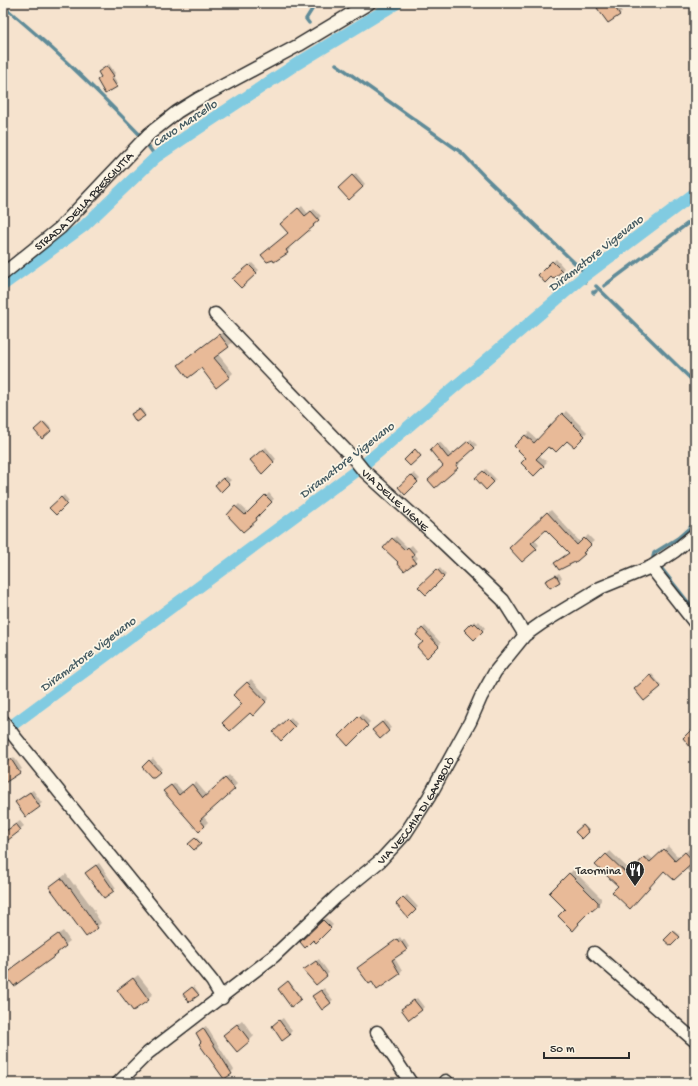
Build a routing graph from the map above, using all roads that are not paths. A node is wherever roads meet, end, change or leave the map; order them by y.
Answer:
1 (369, 3) edge
2 (3, 274) edge
3 (215, 314) dead end
4 (695, 534) edge
5 (651, 567) junction
6 (695, 623) edge
7 (525, 635) junction
8 (3, 721) edge
9 (594, 952) dead end
10 (222, 998) junction
11 (377, 1032) dead end
12 (695, 1041) edge
13 (118, 1083) edge
14 (410, 1083) edge

1 - 2 street, STRADA DELLA PRESCIUTTA
3 - 7 street, VIA DELLE VIGNE
4 - 5 street, VIA VECCHIA DI GAMBOLÒ
5 - 6 street
5 - 7 street, VIA VECCHIA DI GAMBOLÒ
7 - 10 street, VIA VECCHIA DI GAMBOLÒ
8 - 10 street
9 - 12 street
10 - 13 street, VIA VECCHIA DI GAMBOLÒ
11 - 14 street

